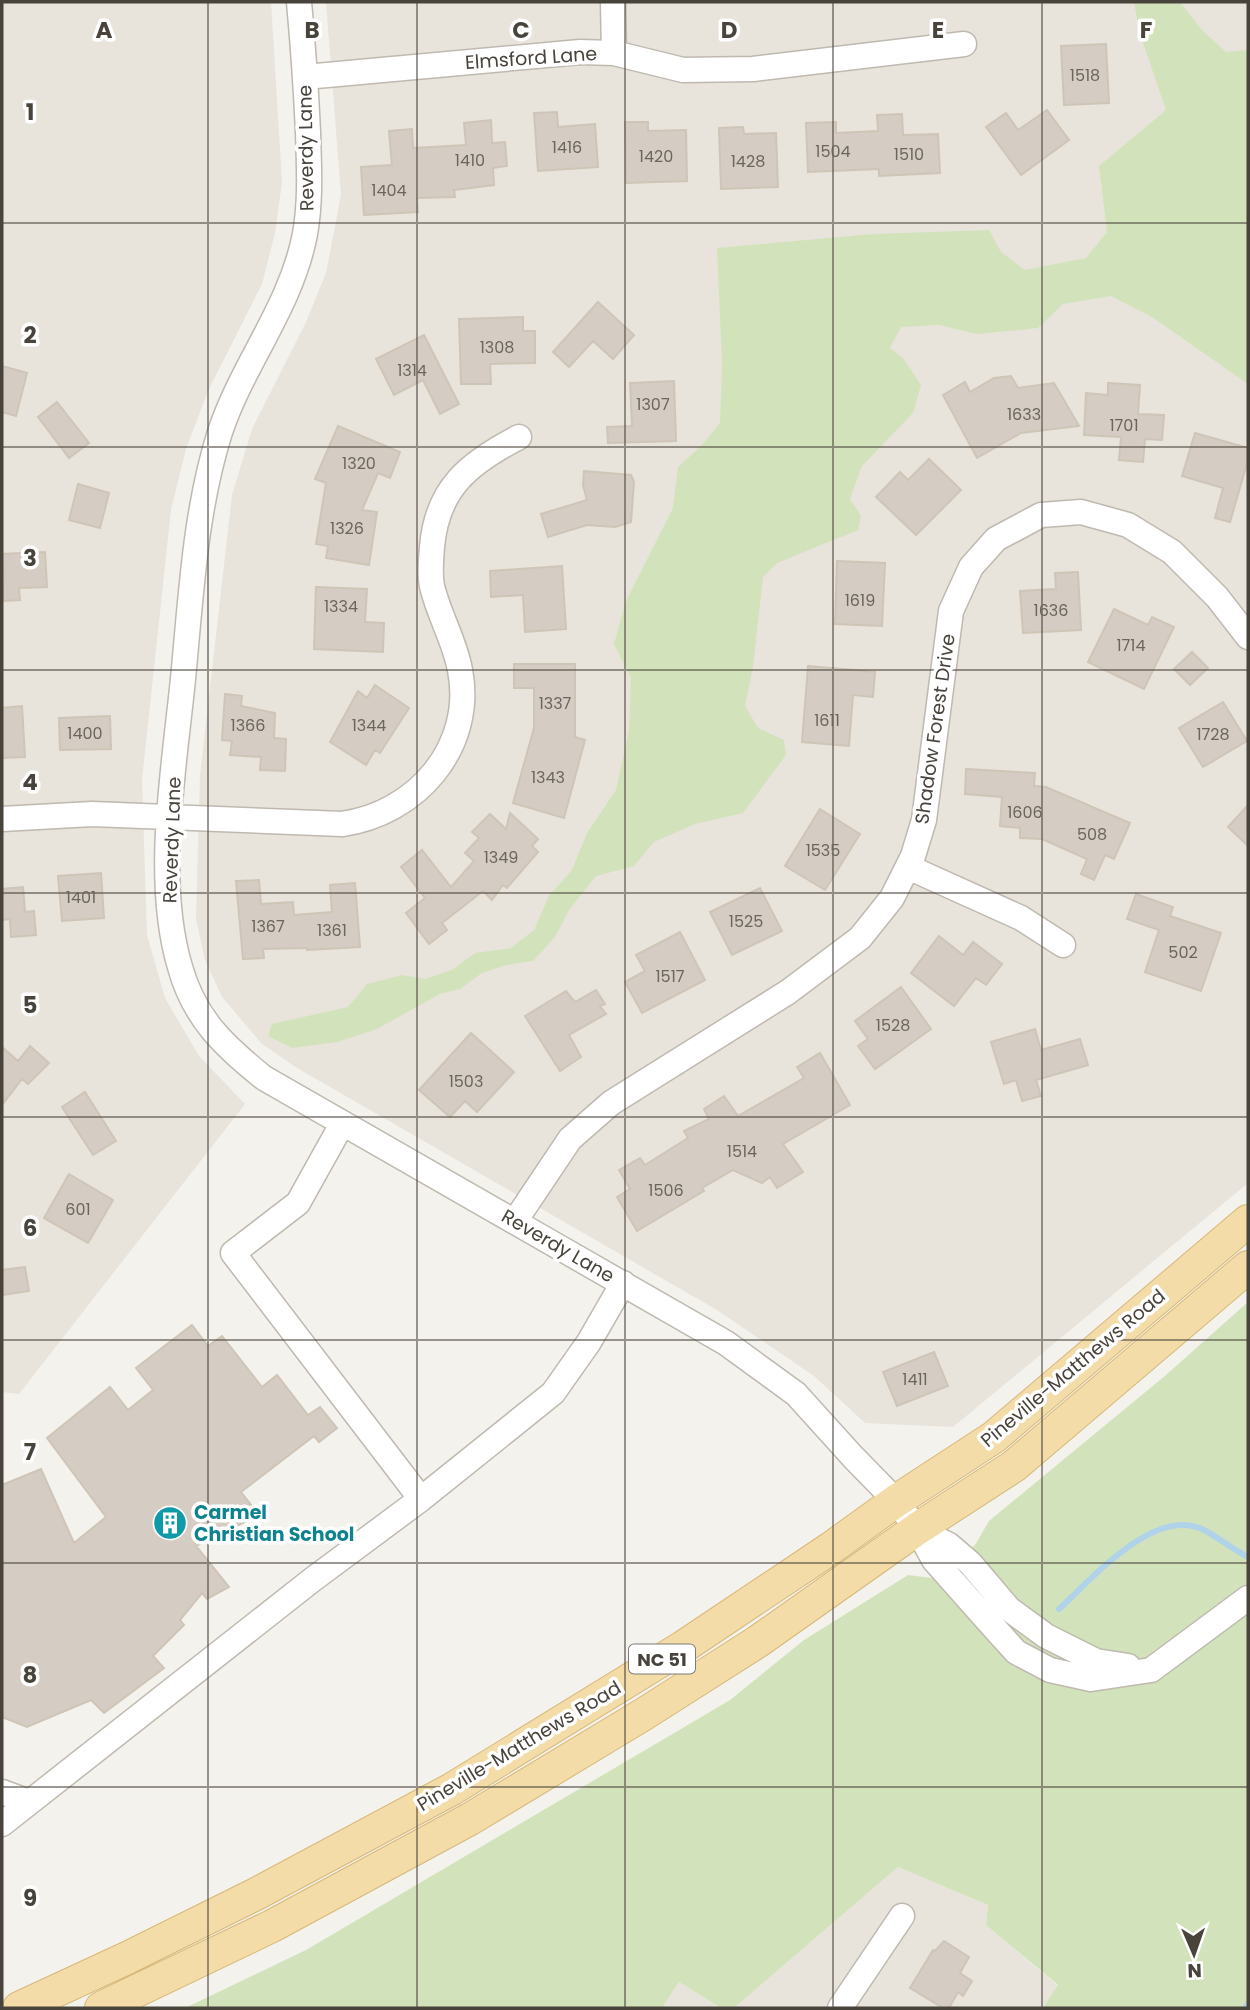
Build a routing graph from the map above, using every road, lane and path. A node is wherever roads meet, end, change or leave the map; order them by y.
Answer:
1 (299, 2) edge
2 (612, 2) edge
3 (964, 44) dead end
4 (614, 53) junction
5 (305, 77) junction
6 (519, 437) dead end
7 (1248, 637) edge
8 (2, 819) edge
9 (169, 819) junction
10 (908, 867) junction
11 (1063, 945) dead end
12 (342, 1125) junction
13 (515, 1221) junction
14 (1248, 1221) edge
15 (1248, 1267) edge
16 (623, 1283) junction
17 (421, 1499) junction
18 (896, 1501) junction
19 (917, 1529) junction
20 (1248, 1598) edge
21 (2, 1792) edge
22 (29, 1801) junction
23 (2, 1824) edge
24 (902, 1916) dead end
25 (19, 2008) edge
26 (101, 2008) edge
27 (840, 2008) edge

1 - 5 street, Reverdy Lane
2 - 4 street
3 - 4 street, Elmsford Lane
4 - 5 street, Elmsford Lane
5 - 9 street, Reverdy Lane
6 - 9 street
7 - 10 street, Shadow Forest Drive
8 - 9 street
9 - 12 street, Reverdy Lane
10 - 11 street
10 - 13 street, Shadow Forest Drive
12 - 13 street, Reverdy Lane
12 - 17 street
13 - 16 street, Reverdy Lane
14 - 18 main road, Pineville-Matthews Road / NC 51
15 - 19 main road, Pineville-Matthews Road / NC 51
16 - 17 street
16 - 18 street, Reverdy Lane
17 - 22 street
18 - 19 street, Reverdy Lane
18 - 25 main road, Pineville-Matthews Road / NC 51
19 - 20 street, Reverdy Lane
19 - 26 main road, Pineville-Matthews Road / NC 51
21 - 22 street
22 - 23 street
24 - 27 street

